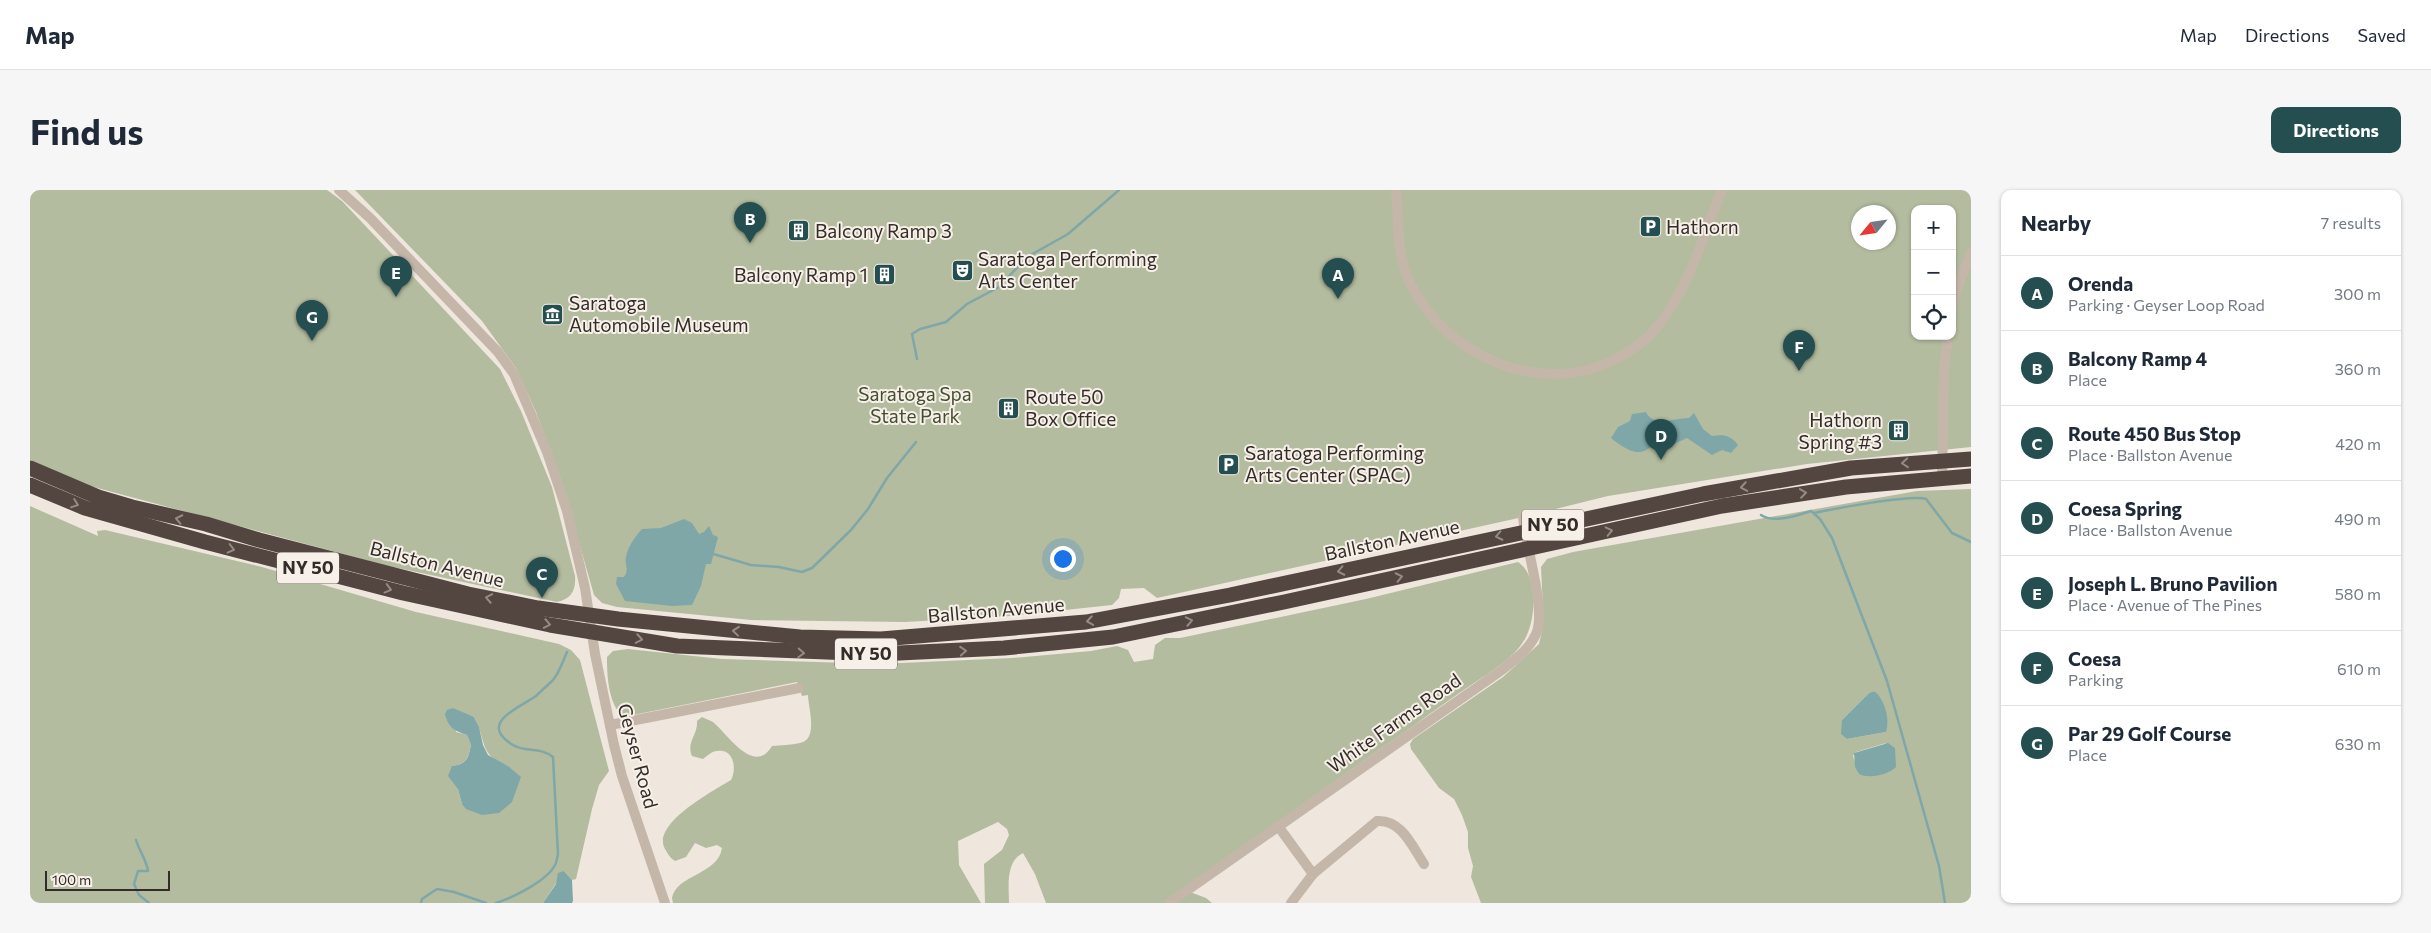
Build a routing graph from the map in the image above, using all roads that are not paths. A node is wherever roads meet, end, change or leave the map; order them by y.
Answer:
1 (339, 190) edge
2 (1396, 190) edge
3 (1722, 190) edge
4 (1971, 253) edge
5 (1955, 295) edge
6 (1948, 340) edge
7 (1971, 458) edge
8 (1942, 460) junction
9 (30, 468) edge
10 (1971, 476) edge
11 (1942, 478) junction
12 (30, 485) edge
13 (1524, 524) junction
14 (1528, 549) junction
15 (589, 615) junction
16 (591, 631) junction
17 (799, 688) dead end
18 (610, 725) junction
19 (1278, 826) junction
20 (1424, 864) dead end
21 (1313, 874) junction
22 (665, 903) edge
23 (1169, 903) edge
24 (1291, 903) edge

1 - 15 street, Geyser Road
2 - 3 street
4 - 5 street
6 - 8 street
7 - 8 highway, Ballston Avenue / NY 50
8 - 11 street
8 -> 13 highway, Ballston Avenue / NY 50
15 -> 9 highway, Ballston Avenue / NY 50
10 - 11 highway, Ballston Avenue / NY 50
14 -> 11 highway, Ballston Avenue / NY 50
12 -> 16 highway, Ballston Avenue / NY 50
13 - 14 street, White Farms Road
13 -> 15 highway, Ballston Avenue / NY 50
16 -> 14 highway, Ballston Avenue / NY 50
14 - 19 street, White Farms Road
15 - 16 street, Geyser Road
16 - 18 street, Geyser Road
17 - 18 street
18 - 22 street, Geyser Road
19 - 21 street
19 - 23 street, White Farms Road
20 - 21 street
21 - 24 street

